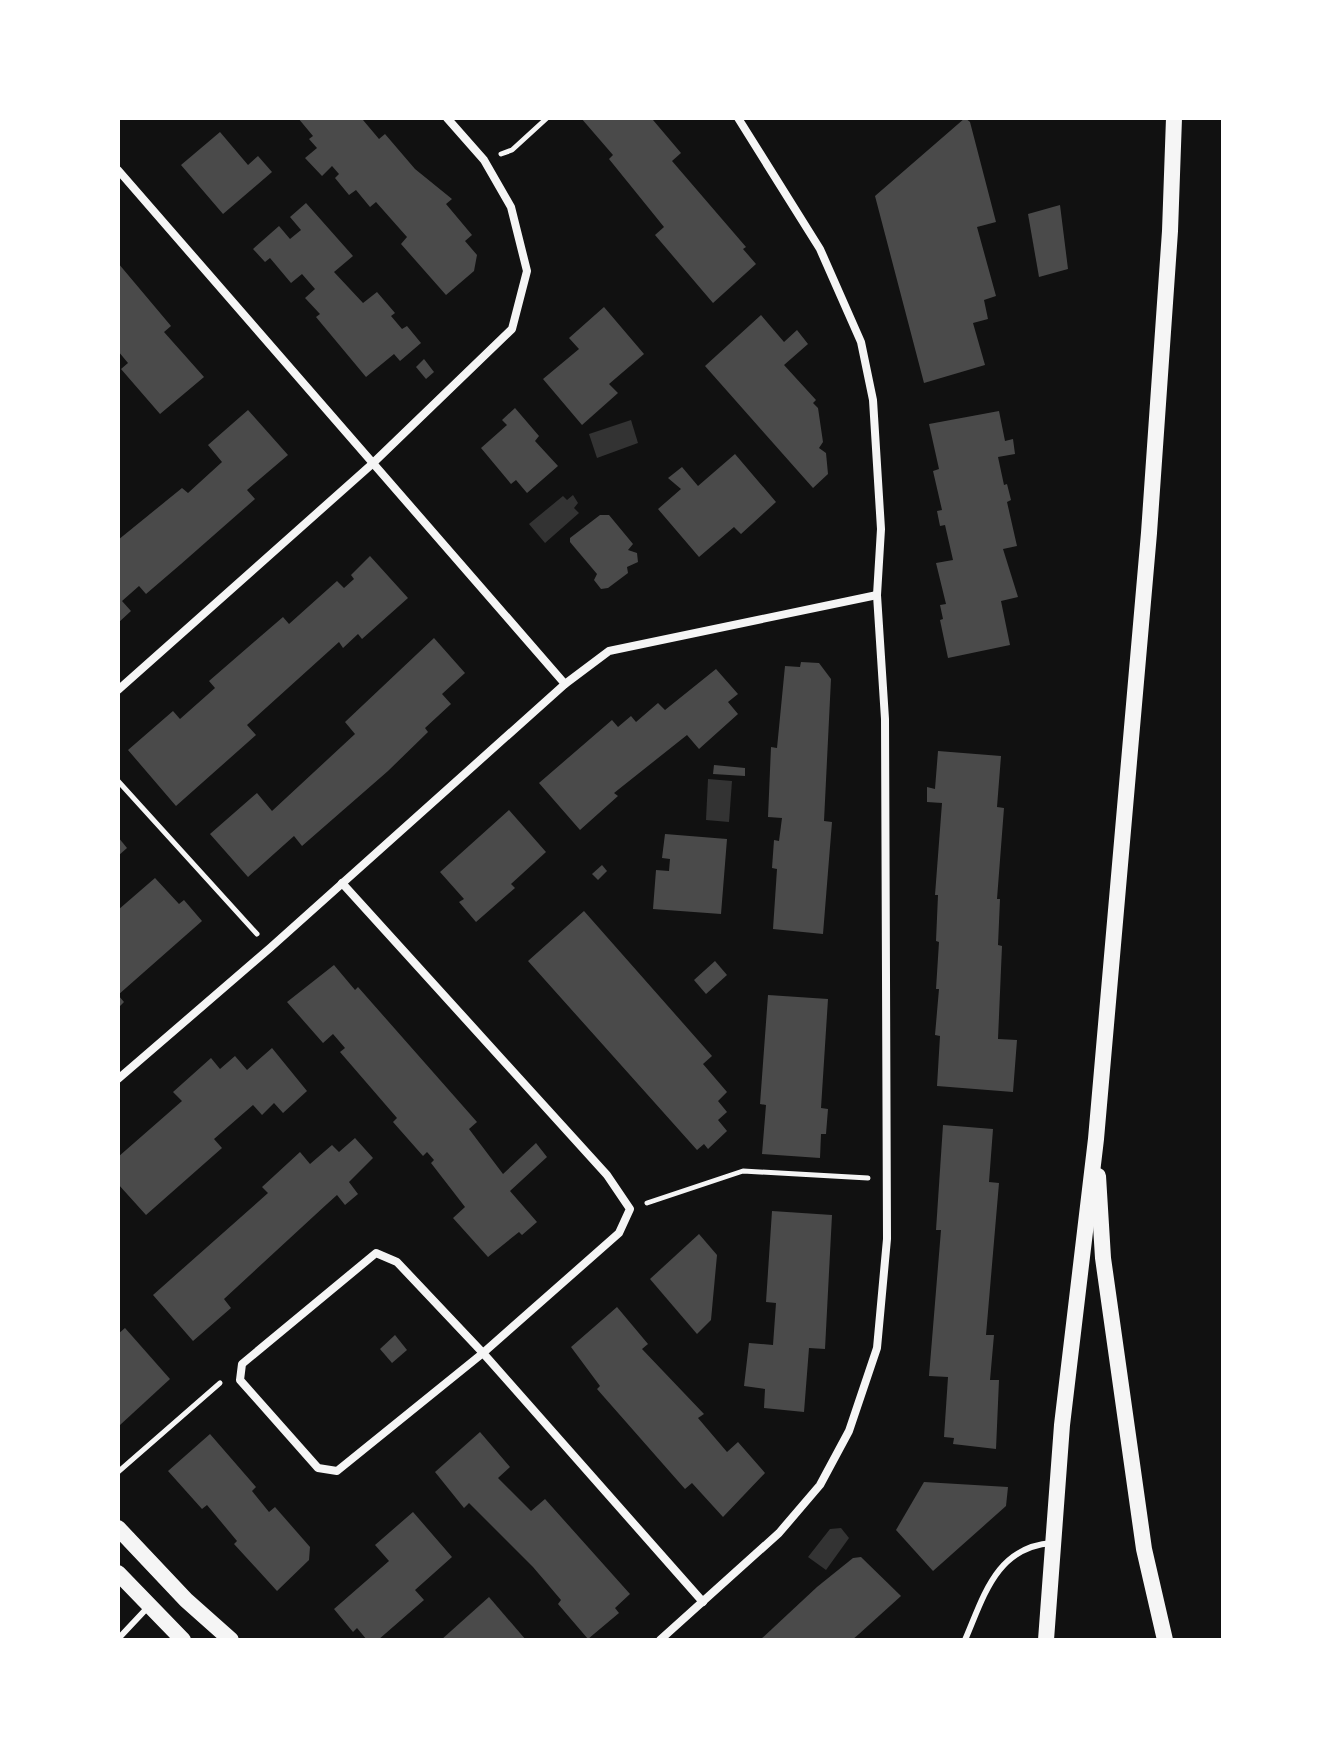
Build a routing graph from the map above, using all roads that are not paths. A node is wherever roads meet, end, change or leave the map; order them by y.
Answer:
1 (447, 118) edge
2 (738, 118) edge
3 (1174, 118) edge
4 (118, 170) edge
5 (371, 465) junction
6 (877, 595) junction
7 (565, 684) junction
8 (118, 690) edge
9 (342, 883) junction
10 (118, 1079) edge
11 (1096, 1139) junction
12 (483, 1353) junction
13 (118, 1528) edge
14 (1054, 1543) junction
15 (118, 1573) edge
16 (703, 1602) junction
17 (149, 1606) junction
18 (118, 1639) edge
19 (183, 1640) edge
20 (231, 1640) edge
21 (660, 1640) edge
22 (965, 1640) edge
23 (1046, 1640) edge
24 (1165, 1640) edge

1 - 5 street
2 - 6 street
3 - 11 main road
4 - 5 street
5 - 7 street
5 - 8 street
6 - 7 street
6 - 16 street
7 - 9 street
9 - 10 street
9 - 12 street
11 - 14 main road
11 - 24 main road
12 - 12 street
12 - 16 street
13 - 20 main road
14 - 22 lane
14 - 23 main road
15 - 17 main road
16 - 21 street
17 - 18 lane
17 - 19 main road

